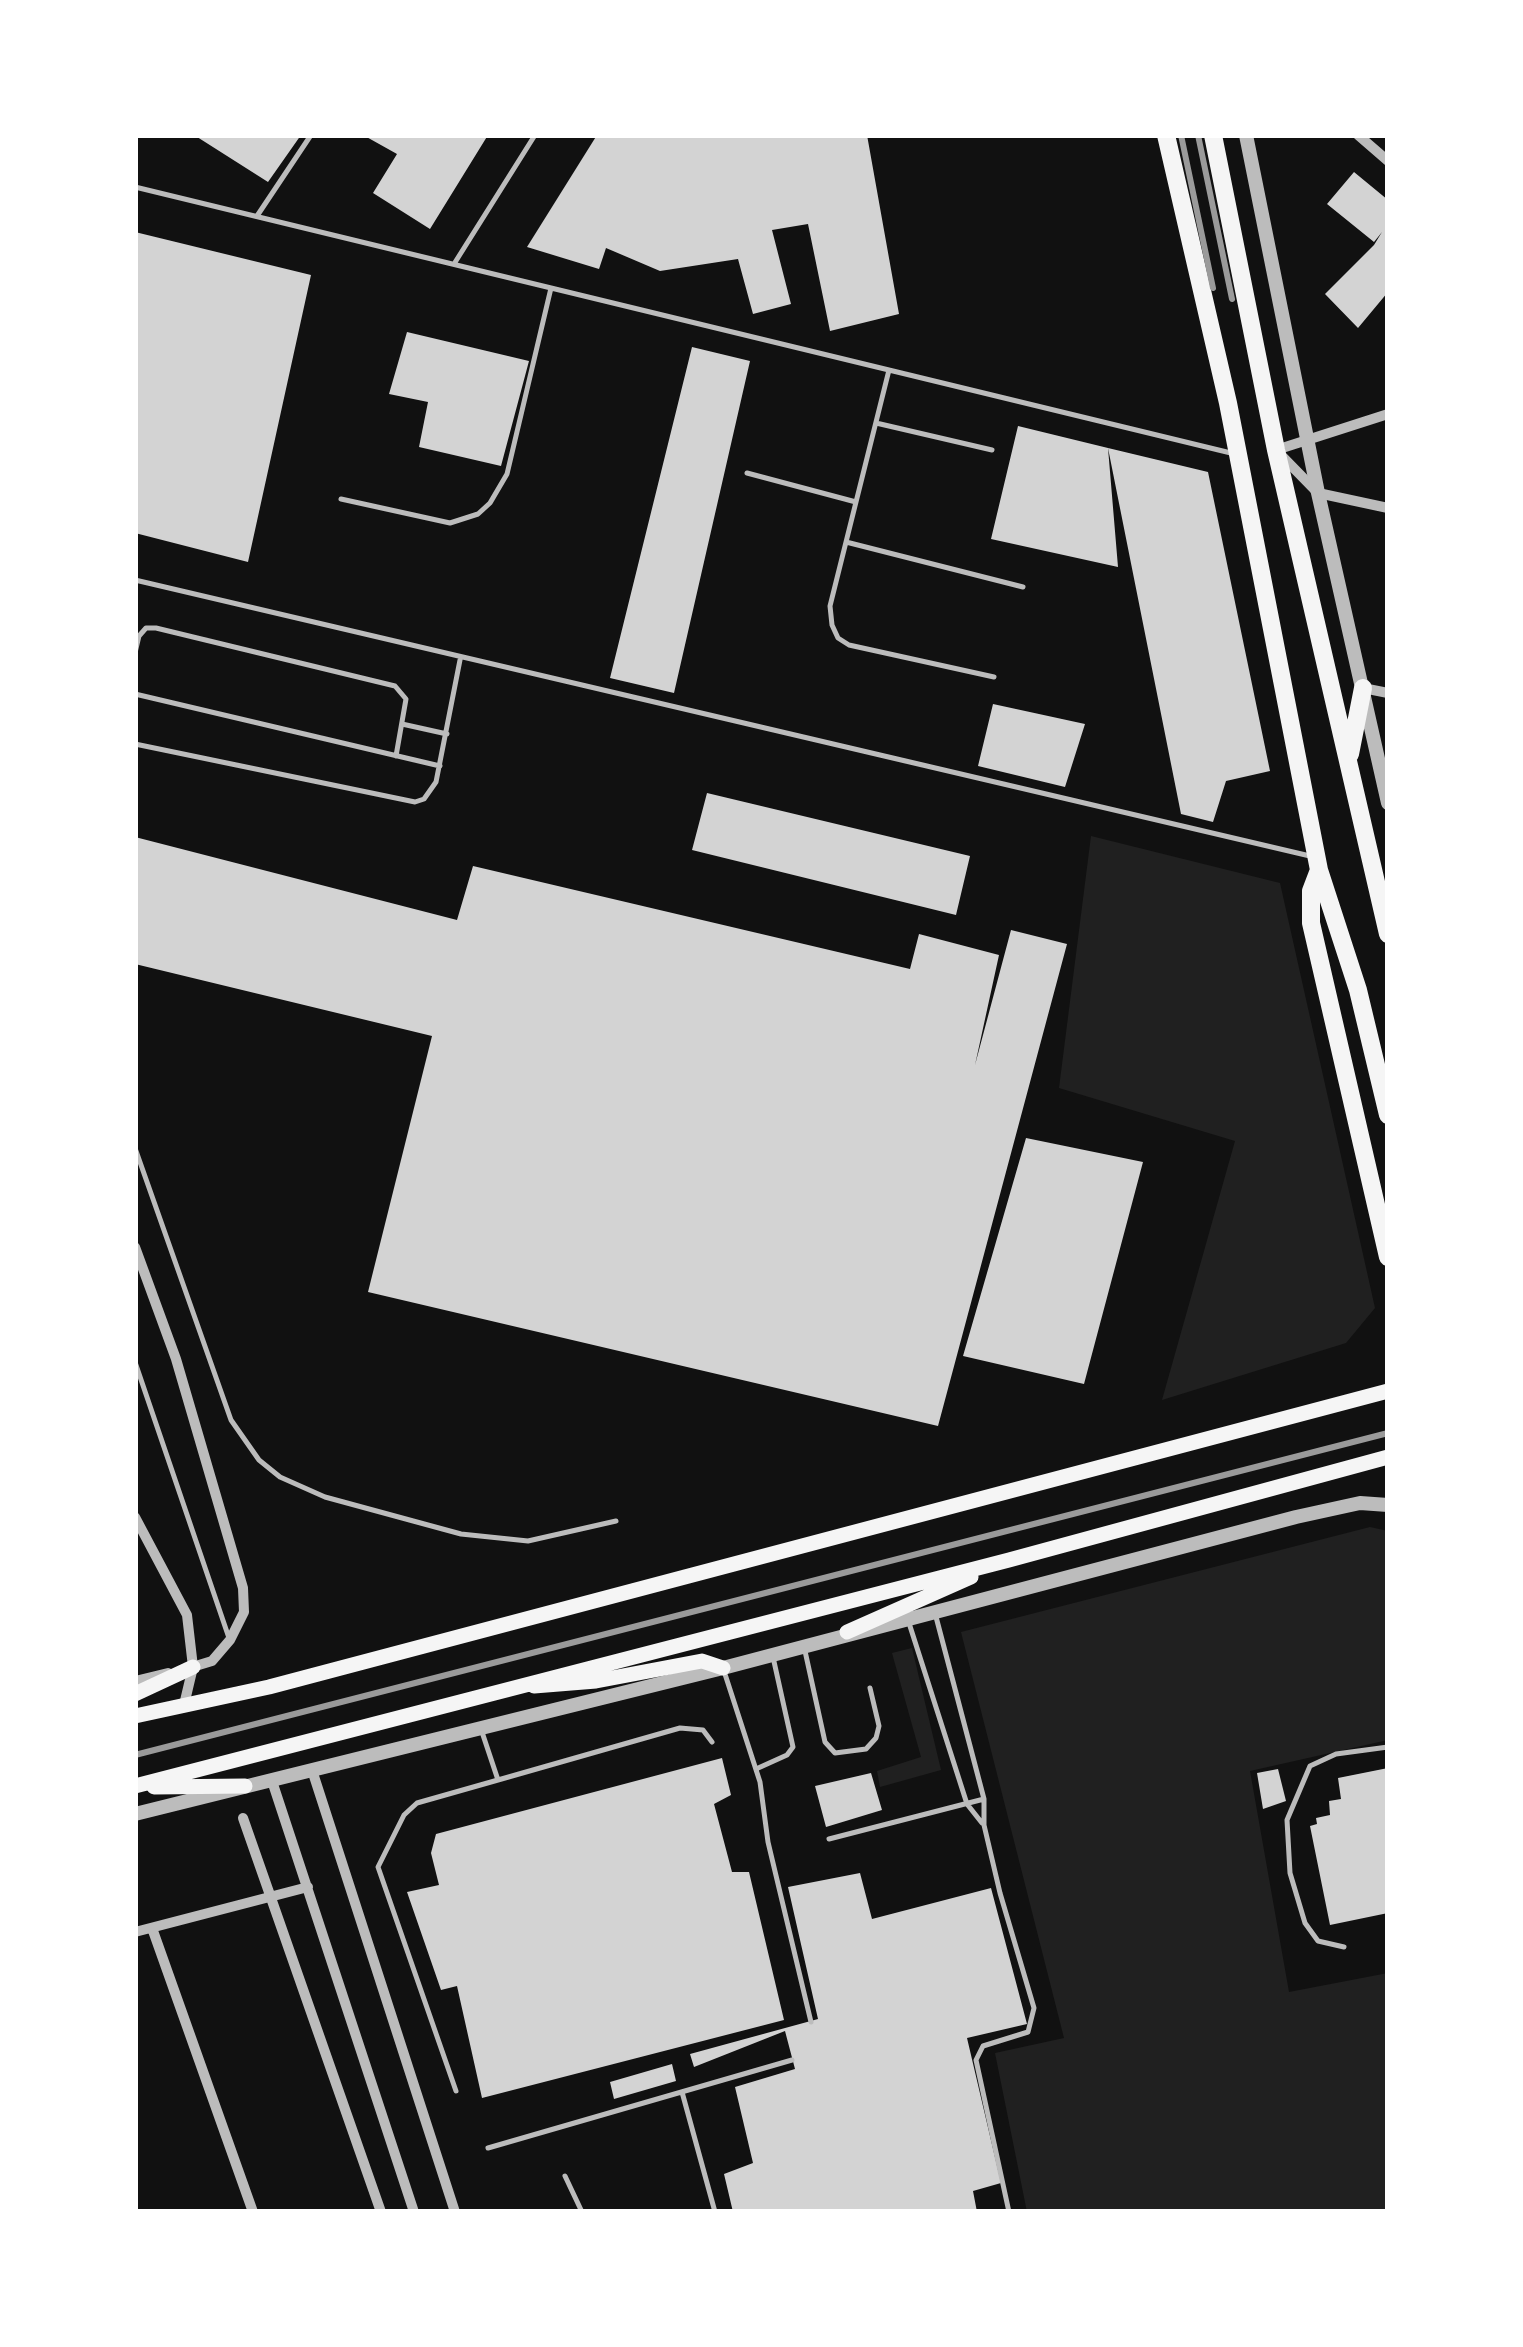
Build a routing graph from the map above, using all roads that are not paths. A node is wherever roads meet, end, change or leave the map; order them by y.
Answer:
1 (312, 135) edge
2 (535, 135) edge
3 (1166, 135) edge
4 (1214, 135) edge
5 (1246, 135) edge
6 (1358, 135) edge
7 (1388, 161) edge
8 (135, 187) edge
9 (257, 217) junction
10 (454, 264) junction
11 (550, 288) junction
12 (889, 370) junction
13 (1388, 414) edge
14 (876, 423) junction
15 (1307, 442) junction
16 (992, 450) dead end
17 (1276, 450) junction
18 (1238, 455) junction
19 (747, 473) dead end
20 (1318, 493) junction
21 (341, 499) dead end
22 (856, 502) junction
23 (1388, 508) edge
24 (846, 542) junction
25 (135, 580) edge
26 (1023, 587) dead end
27 (135, 653) edge
28 (460, 660) junction
29 (994, 677) dead end
30 (1364, 688) junction
31 (1388, 693) edge
32 (135, 694) edge
33 (402, 724) junction
34 (447, 734) junction
35 (135, 744) edge
36 (396, 756) junction
37 (1348, 759) junction
38 (440, 766) junction
39 (1388, 802) edge
40 (1318, 863) junction
41 (1388, 934) edge
42 (1388, 1115) edge
43 (135, 1148) edge
44 (135, 1248) edge
45 (1388, 1257) edge
46 (135, 1362) edge
47 (1388, 1391) edge
48 (1388, 1456) edge
49 (1388, 1504) edge
50 (135, 1516) edge
51 (616, 1521) dead end
52 (1009, 1560) junction
53 (934, 1611) junction
54 (908, 1619) junction
55 (847, 1632) junction
56 (230, 1640) junction
57 (804, 1643) junction
58 (772, 1652) junction
59 (193, 1667) junction
60 (724, 1668) junction
61 (135, 1681) edge
62 (515, 1685) junction
63 (870, 1688) dead end
64 (135, 1694) edge
65 (184, 1705) junction
66 (135, 1716) edge
67 (481, 1729) junction
68 (712, 1742) dead end
69 (1388, 1748) edge
70 (756, 1769) junction
71 (312, 1770) junction
72 (498, 1780) junction
73 (272, 1781) junction
74 (245, 1786) junction
75 (135, 1787) edge
76 (984, 1799) junction
77 (967, 1804) junction
78 (135, 1814) edge
79 (243, 1818) dead end
80 (984, 1825) junction
81 (829, 1839) dead end
82 (308, 1886) junction
83 (270, 1897) junction
84 (152, 1928) junction
85 (135, 1932) edge
86 (1344, 1947) dead end
87 (811, 2022) dead end
88 (792, 2060) dead end
89 (456, 2091) dead end
90 (682, 2092) junction
91 (488, 2148) dead end
92 (565, 2176) dead end
93 (254, 2212) edge
94 (381, 2212) edge
95 (414, 2212) edge
96 (455, 2212) edge
97 (582, 2212) edge
98 (715, 2212) edge
99 (1008, 2212) edge

1 - 9 lane
2 - 10 lane
3 - 18 main road
4 - 17 main road
5 - 15 street
6 - 7 street
8 - 9 lane
9 - 10 lane
10 - 11 lane
11 - 12 lane
11 - 21 lane
12 - 14 lane
12 - 18 lane
13 - 15 street
14 - 16 lane
14 - 22 lane
15 - 17 street
15 - 20 street
17 - 20 street
17 - 37 main road
18 - 40 main road
19 - 22 lane
20 - 23 street
20 - 30 street
22 - 24 lane
24 - 26 lane
24 - 29 lane
25 - 28 lane
27 - 33 lane
28 - 34 lane
28 - 40 lane
30 - 31 street
30 - 37 main road
30 - 39 street
32 - 36 lane
33 - 34 lane
33 - 36 lane
34 - 38 lane
35 - 38 lane
36 - 38 lane
37 - 41 main road
40 - 42 main road
40 - 45 main road
43 - 51 lane
44 - 56 street
46 - 56 lane
47 - 65 main road
48 - 52 main road
49 - 53 street
50 - 59 street
52 - 55 main road
52 - 62 main road
53 - 54 street
53 - 76 lane
54 - 55 street
54 - 77 lane
55 - 57 street
56 - 59 street
57 - 58 street
57 - 63 lane
58 - 60 street
58 - 70 lane
59 - 61 street
59 - 64 main road
59 - 65 street
60 - 62 main road
60 - 67 street
60 - 70 lane
62 - 75 main road
65 - 66 main road
67 - 71 street
67 - 72 lane
68 - 72 lane
69 - 86 lane
70 - 87 lane
71 - 73 street
71 - 96 street
72 - 89 lane
73 - 74 street
73 - 82 street
74 - 75 main road
74 - 78 street
76 - 77 lane
76 - 80 lane
77 - 80 lane
77 - 81 lane
79 - 83 street
80 - 99 lane
82 - 83 street
82 - 95 street
83 - 84 street
83 - 94 street
84 - 85 street
84 - 93 street
88 - 90 lane
90 - 91 lane
90 - 98 lane
92 - 97 lane

